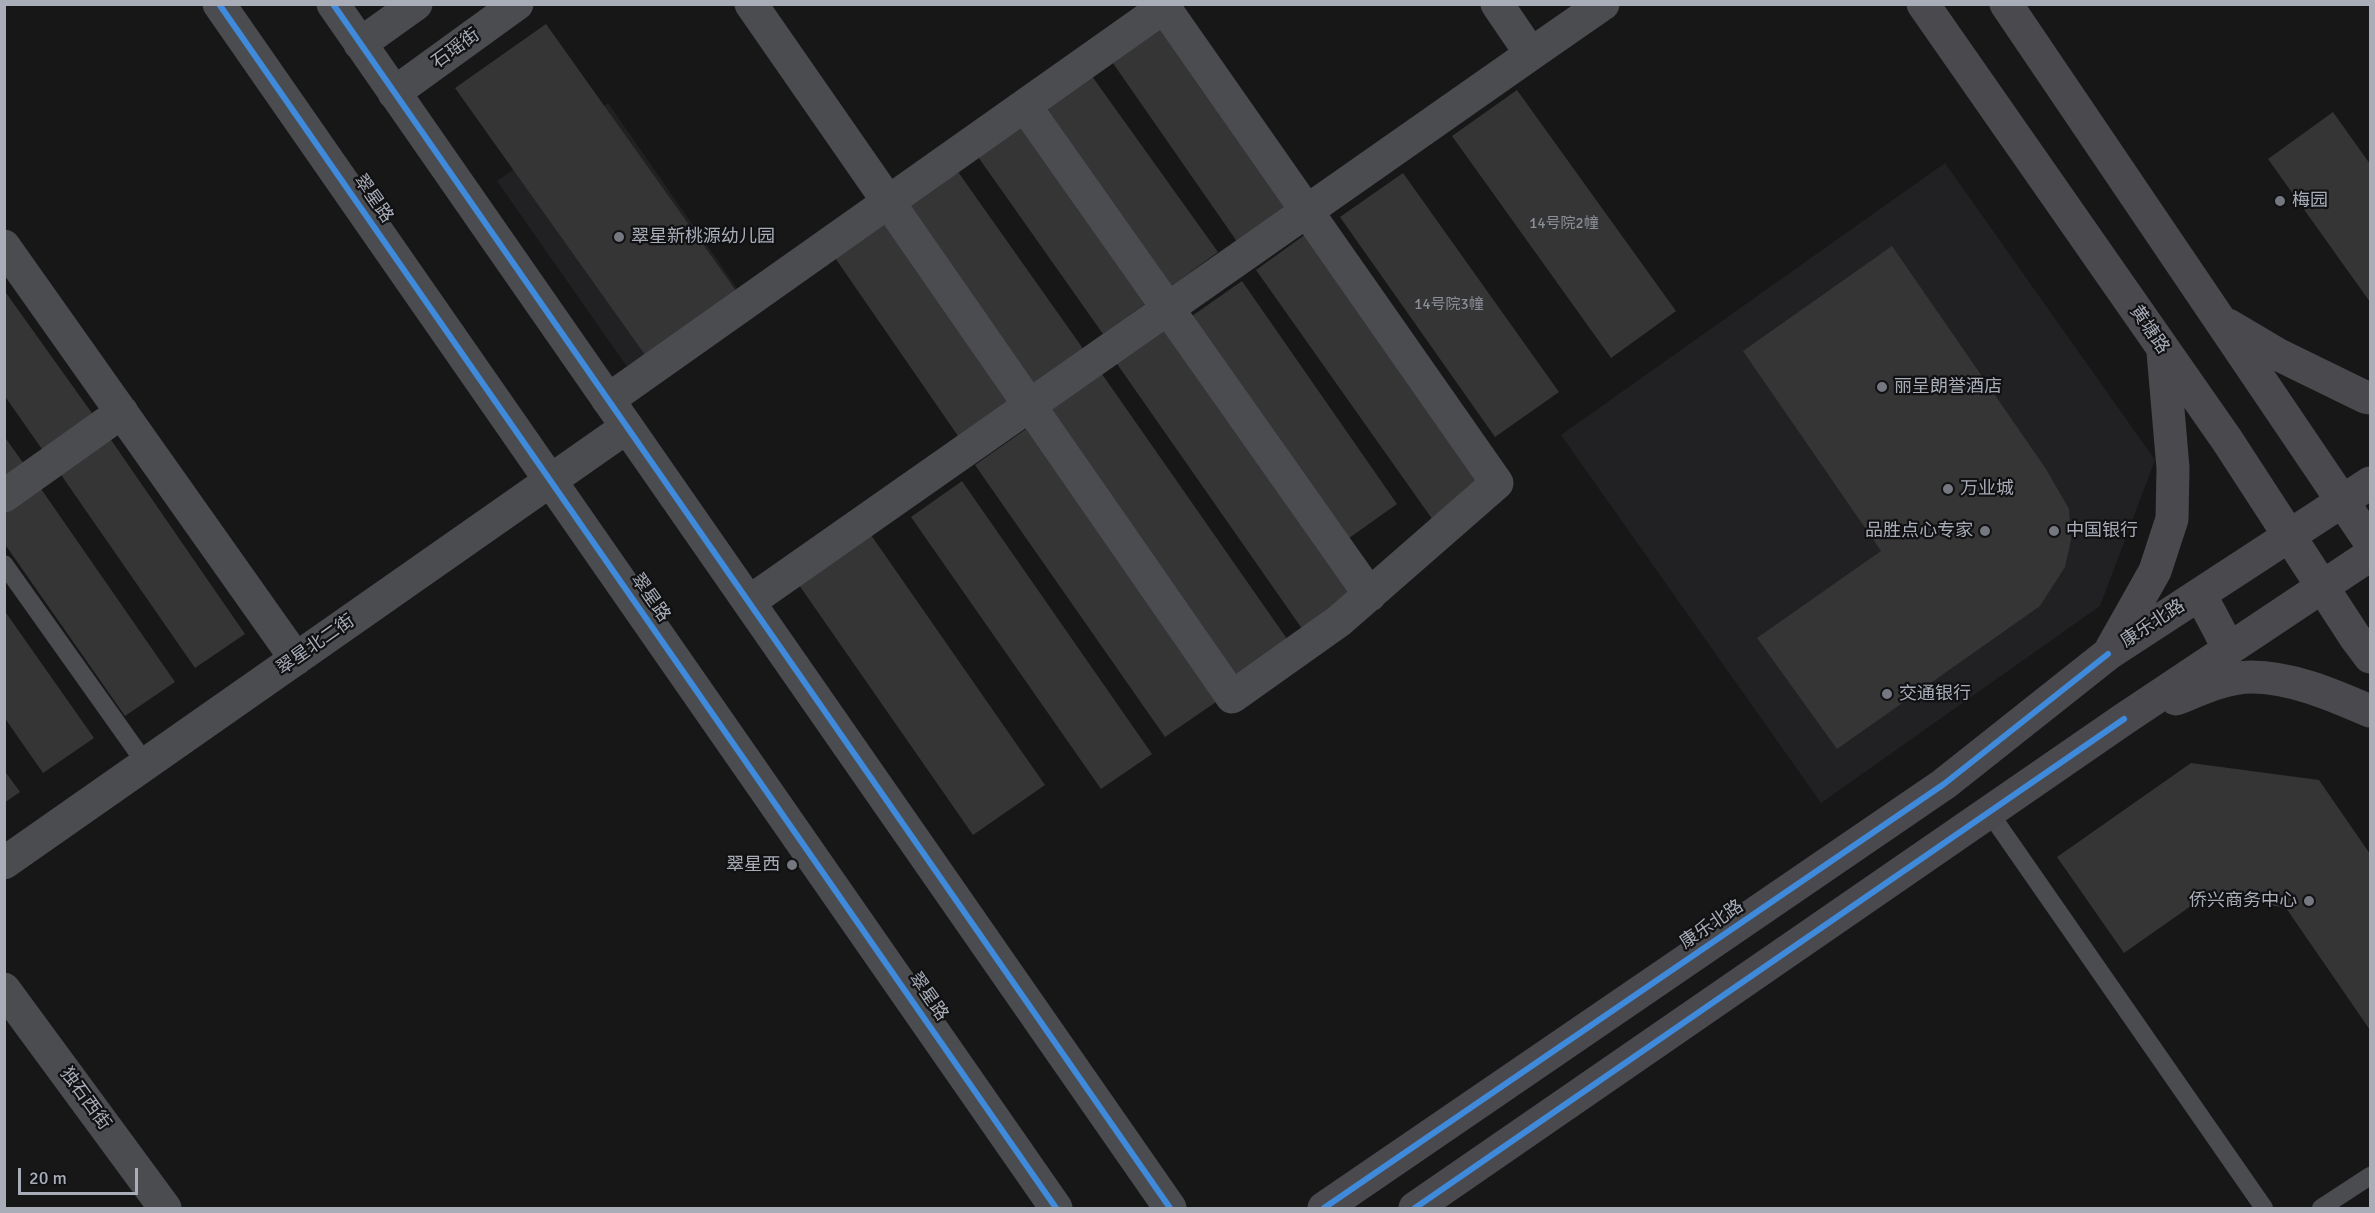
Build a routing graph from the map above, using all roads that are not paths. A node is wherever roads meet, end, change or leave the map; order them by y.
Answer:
1 (219, 4) edge
2 (333, 4) edge
3 (416, 4) edge
4 (517, 4) edge
5 (751, 4) edge
6 (1497, 4) edge
7 (1603, 4) edge
8 (1923, 4) edge
9 (2006, 4) edge
10 (1163, 6) edge
11 (360, 44) junction
12 (1532, 54) junction
13 (394, 93) junction
14 (1025, 106) junction
15 (888, 202) junction
16 (1307, 212) junction
17 (4, 246) edge
18 (1168, 309) junction
19 (2220, 320) junction
20 (2163, 350) junction
21 (2370, 398) edge
22 (608, 400) junction
23 (1029, 406) junction
24 (122, 412) junction
25 (627, 427) junction
26 (550, 481) junction
27 (2370, 483) edge
28 (4, 496) edge
29 (2343, 501) junction
30 (2289, 536) junction
31 (2370, 542) edge
32 (2370, 555) edge
33 (4, 564) edge
34 (2322, 587) junction
35 (2200, 594) junction
36 (1370, 595) junction
37 (749, 602) junction
38 (2229, 649) junction
39 (2108, 654) junction
40 (2370, 657) edge
41 (296, 659) junction
42 (2370, 711) edge
43 (2124, 719) junction
44 (146, 764) junction
45 (1989, 812) junction
46 (4, 863) edge
47 (4, 989) edge
48 (1541, 1060) junction
49 (1570, 1101) junction
50 (2370, 1176) edge
51 (165, 1209) edge
52 (1056, 1209) edge
53 (1170, 1209) edge
54 (1324, 1209) edge
55 (1415, 1209) edge
56 (2264, 1209) edge
57 (2321, 1209) edge

1 - 26 street, 翠星路
2 - 11 street
3 - 11 street
4 - 13 street, 石瑶街
5 - 15 street
6 - 12 street
7 - 12 street
8 - 20 main road, 黄塘路
9 - 19 main road
10 - 14 street
10 - 16 street
11 - 13 street
12 - 16 street
13 - 22 street
14 - 15 street
14 - 18 street
15 - 22 street
15 - 23 street
16 - 18 street
16 - 36 street
17 - 24 street
18 - 23 street
18 - 36 street
19 - 21 main road
19 - 29 main road
20 - 30 main road, 黄塘路
20 - 39 main road
22 - 25 street
23 - 36 street
23 - 37 street
24 - 28 street
24 - 41 street
25 - 26 street, 翠星北二街
25 - 37 street
26 - 41 street, 翠星北二街
26 - 52 street, 翠星路
27 - 29 main road, 康乐北路
29 - 30 main road, 康乐北路
29 - 31 main road
30 - 34 main road, 黄塘路
30 - 35 main road, 康乐北路
32 - 34 main road
33 - 44 lane
34 - 38 main road
34 - 40 main road, 黄塘路
35 - 38 main road
35 - 39 main road, 康乐北路
37 - 53 street
38 - 43 main road
39 - 48 main road, 康乐北路
41 - 44 street, 翠星北二街
42 - 43 main road
43 - 45 main road
44 - 46 street, 翠星北二街
45 - 49 main road
45 - 56 lane
47 - 51 street, 独石西街
48 - 49 main road
48 - 54 main road, 康乐北路
49 - 55 main road
50 - 57 lane

